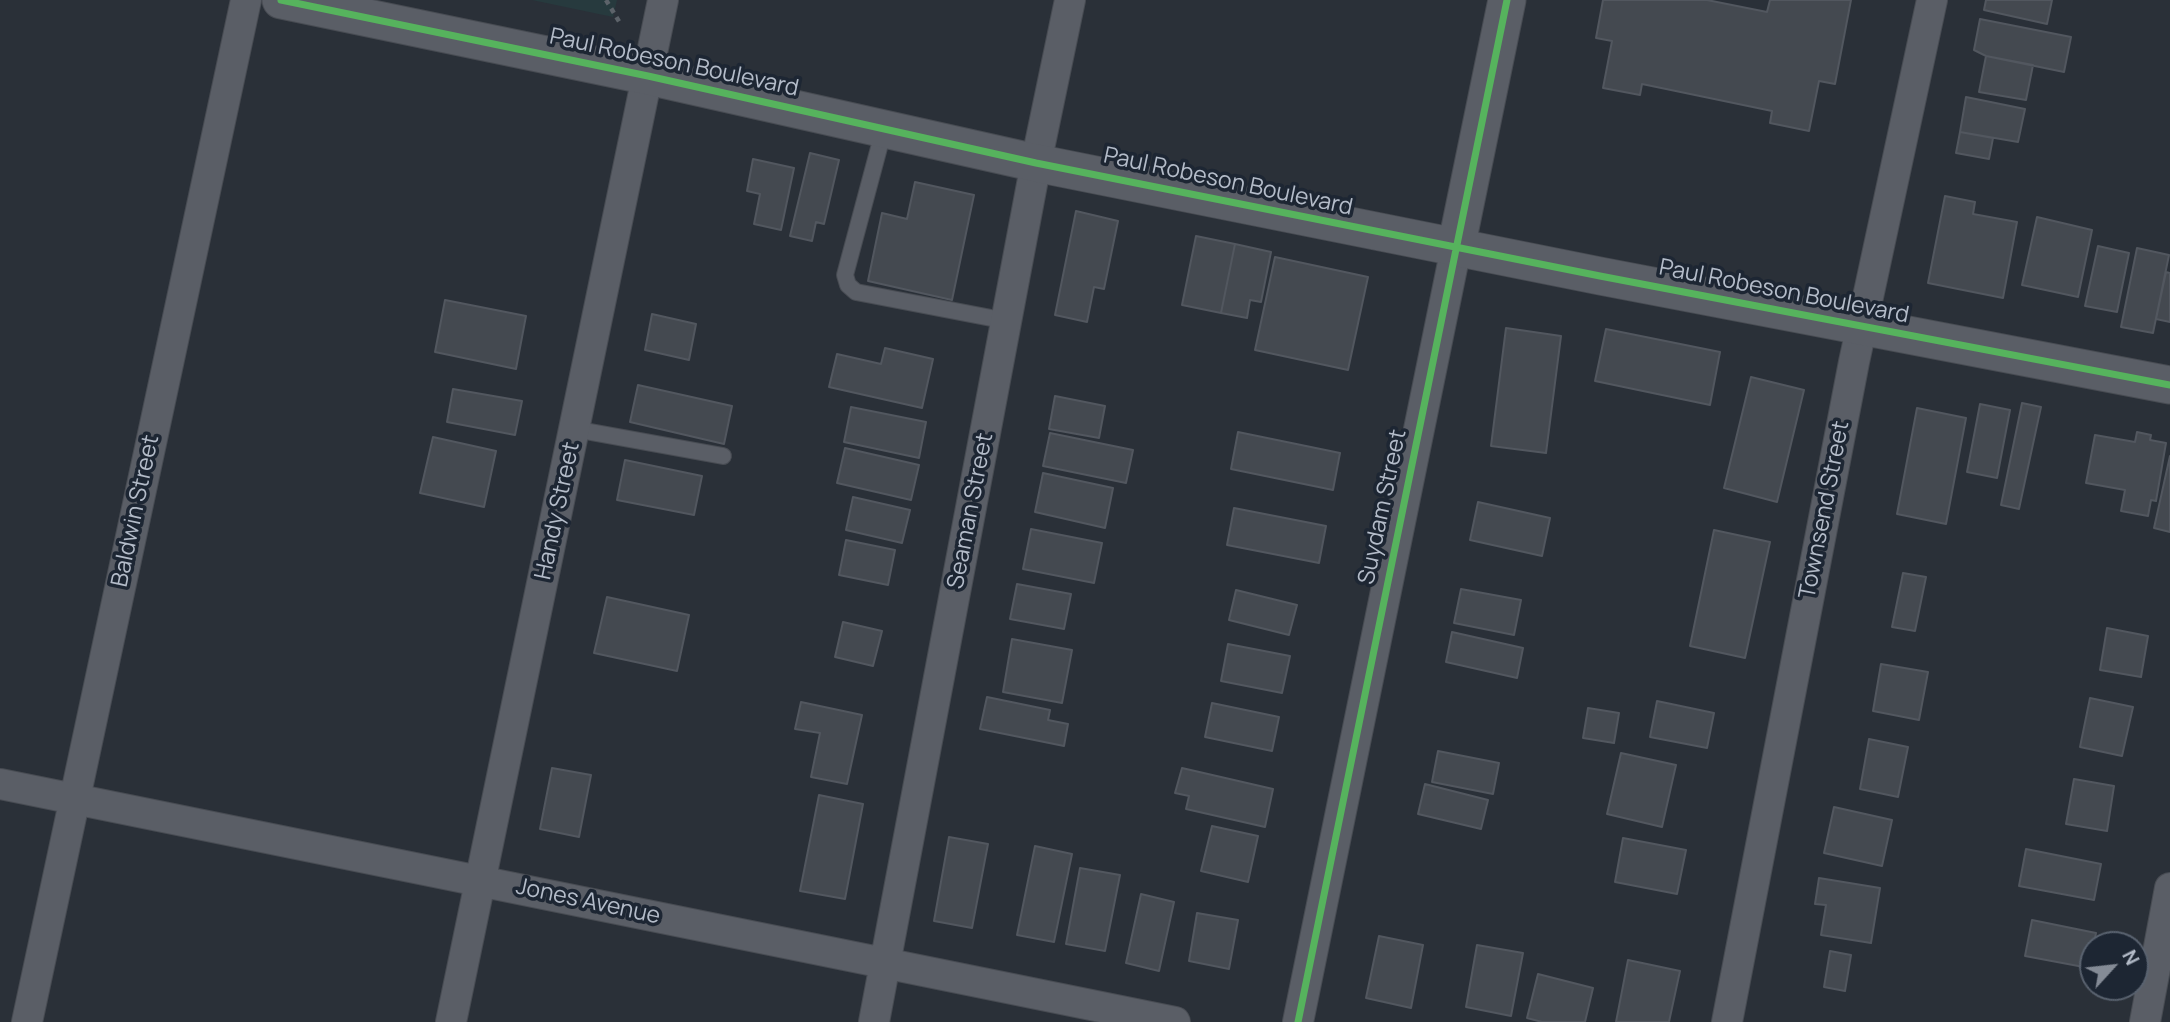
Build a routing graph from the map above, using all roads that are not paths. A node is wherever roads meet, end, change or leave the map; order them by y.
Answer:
1 (246, 0) edge
2 (281, 0) edge
3 (663, 0) edge
4 (1070, 0) edge
5 (1507, 0) edge
6 (1932, 0) edge
7 (648, 76) junction
8 (884, 129) junction
9 (1036, 163) junction
10 (1456, 248) junction
11 (1007, 321) junction
12 (1861, 327) junction
13 (2170, 385) edge
14 (575, 429) junction
15 (723, 456) dead end
16 (0, 784) edge
17 (73, 799) junction
18 (481, 880) junction
19 (2170, 888) edge
20 (887, 964) junction
21 (27, 1022) edge
22 (451, 1022) edge
23 (874, 1022) edge
24 (1175, 1022) edge
25 (1298, 1022) edge
26 (1727, 1022) edge
27 (2145, 1022) edge

1 - 17 street, Baldwin Street
2 - 7 street, Paul Robeson Boulevard
3 - 7 street, Handy Street
4 - 9 street, Seaman Street
5 - 10 street, Suydam Street
6 - 12 street, Townsend Street
7 - 8 street, Paul Robeson Boulevard
7 - 14 street, Handy Street
8 - 9 street, Paul Robeson Boulevard
8 - 11 lane
9 - 10 street, Paul Robeson Boulevard
9 - 11 street, Seaman Street
10 - 12 street, Paul Robeson Boulevard
10 - 25 street, Suydam Street
11 - 20 street, Seaman Street
12 - 13 street, Paul Robeson Boulevard
12 - 26 street, Townsend Street
14 - 15 lane
14 - 18 street, Handy Street
16 - 17 street, Jones Avenue
17 - 18 street, Jones Avenue
17 - 21 street, Baldwin Street
18 - 20 street, Jones Avenue
18 - 22 street, Handy Street
19 - 27 street
20 - 23 street, Seaman Street
20 - 24 street, Jones Avenue

